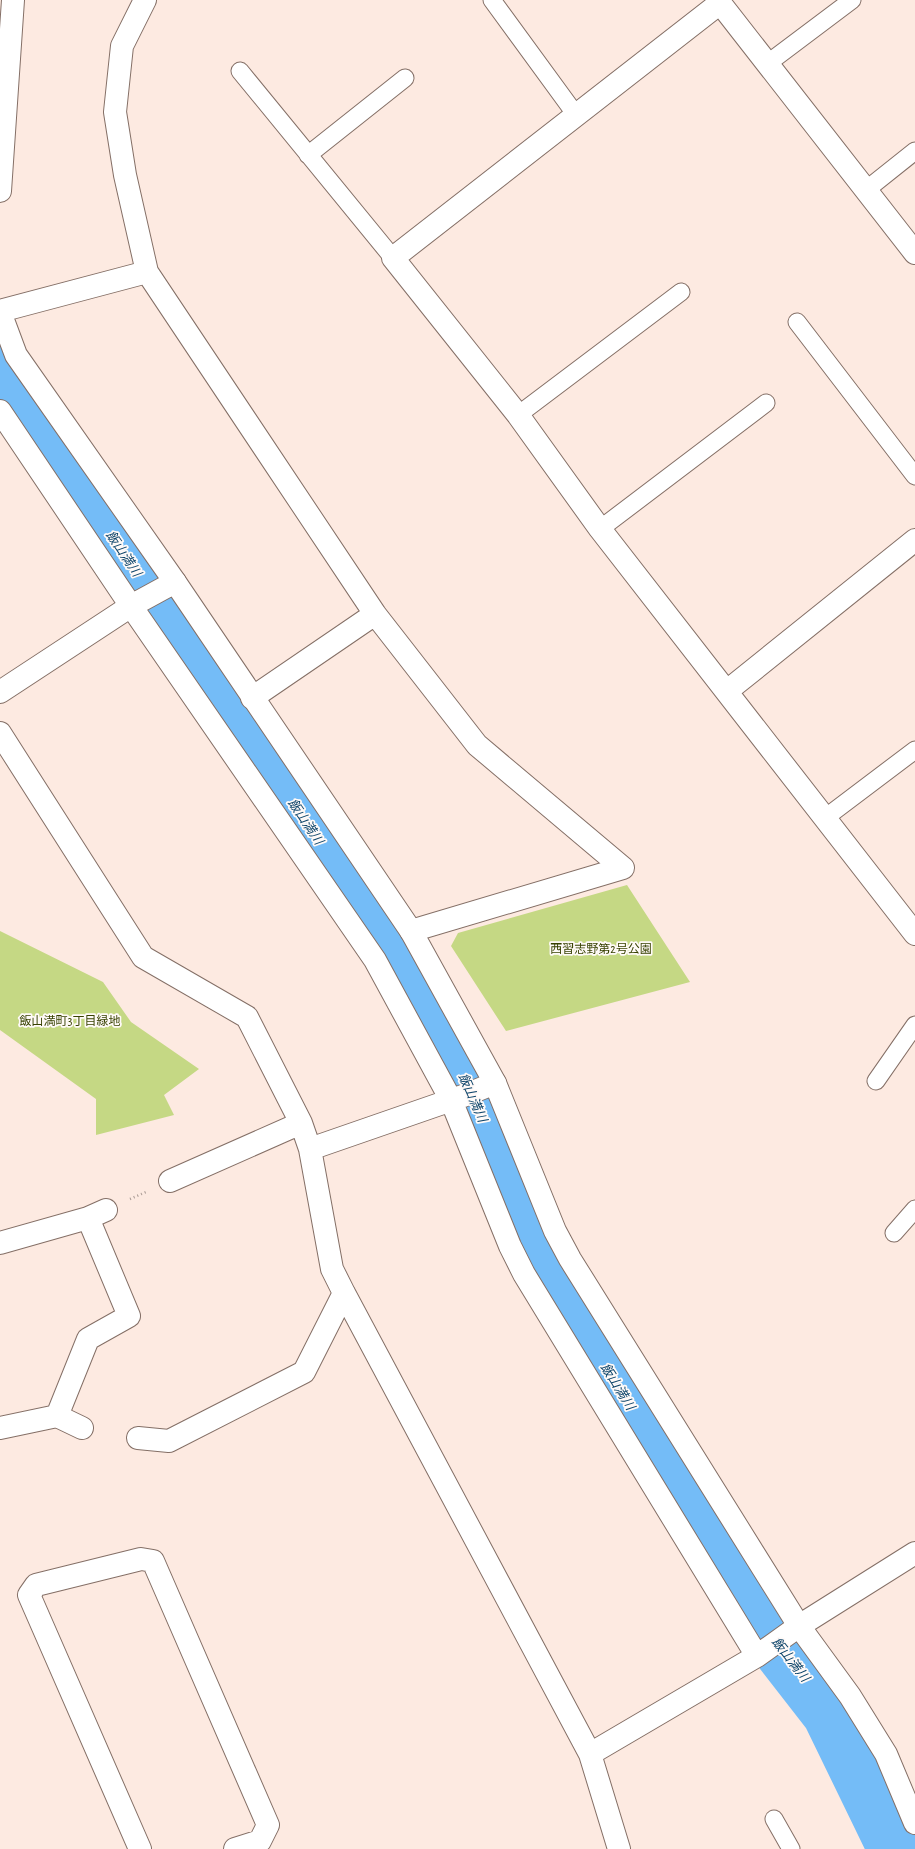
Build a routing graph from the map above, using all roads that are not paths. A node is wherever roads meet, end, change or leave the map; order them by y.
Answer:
1 (13, 0) edge
2 (145, 0) edge
3 (492, 0) edge
4 (852, 0) edge
5 (719, 2) edge
6 (767, 64) junction
7 (240, 71) dead end
8 (405, 78) dead end
9 (576, 115) junction
10 (915, 151) edge
11 (308, 155) junction
12 (866, 190) junction
13 (0, 191) edge
14 (915, 253) edge
15 (393, 258) junction
16 (147, 272) junction
17 (681, 292) dead end
18 (0, 312) edge
19 (797, 322) dead end
20 (766, 403) dead end
21 (0, 411) edge
22 (518, 414) junction
23 (915, 476) edge
24 (600, 529) junction
25 (915, 540) edge
26 (167, 586) junction
27 (131, 606) junction
28 (375, 614) junction
29 (727, 691) junction
30 (0, 692) edge
31 (252, 698) junction
32 (0, 733) edge
33 (915, 750) edge
34 (825, 818) junction
35 (412, 931) junction
36 (915, 934) edge
37 (915, 1025) edge
38 (876, 1082) dead end
39 (473, 1092) junction
40 (301, 1123) junction
41 (310, 1149) junction
42 (170, 1181) road end
43 (915, 1209) edge
44 (894, 1232) dead end
45 (0, 1243) edge
46 (344, 1294) junction
47 (57, 1416) junction
48 (0, 1428) edge
49 (82, 1428) dead end
50 (138, 1438) dead end
51 (915, 1553) edge
52 (792, 1632) junction
53 (757, 1656) junction
54 (590, 1754) junction
55 (774, 1819) dead end
56 (915, 1823) edge
57 (140, 1849) edge
58 (234, 1849) edge
59 (619, 1849) edge
60 (791, 1849) edge

1 - 13 street
2 - 16 street
3 - 9 lane
4 - 6 lane
5 - 6 street
5 - 9 street
6 - 12 street
7 - 11 lane
8 - 11 lane
9 - 15 street
10 - 12 lane
11 - 15 lane
12 - 14 street
15 - 22 street
16 - 18 street
16 - 28 street
17 - 22 lane
18 - 26 street
19 - 23 lane
20 - 24 lane
21 - 27 street
22 - 24 street
24 - 29 street
25 - 29 street
26 - 27 street
26 - 31 street
27 - 30 street
27 - 39 street
28 - 31 street
28 - 35 street
29 - 34 street
31 - 35 street
32 - 40 street
33 - 34 lane
34 - 36 street
35 - 39 street
37 - 38 lane
39 - 41 street
39 - 52 street
39 - 53 street
40 - 41 street
40 - 42 street
41 - 46 street
43 - 44 lane
45 - 47 street
46 - 50 street
46 - 54 street
47 - 48 street
47 - 49 street
51 - 52 street
52 - 53 street
52 - 56 street
53 - 54 street
54 - 59 street
55 - 60 lane
57 - 58 street

